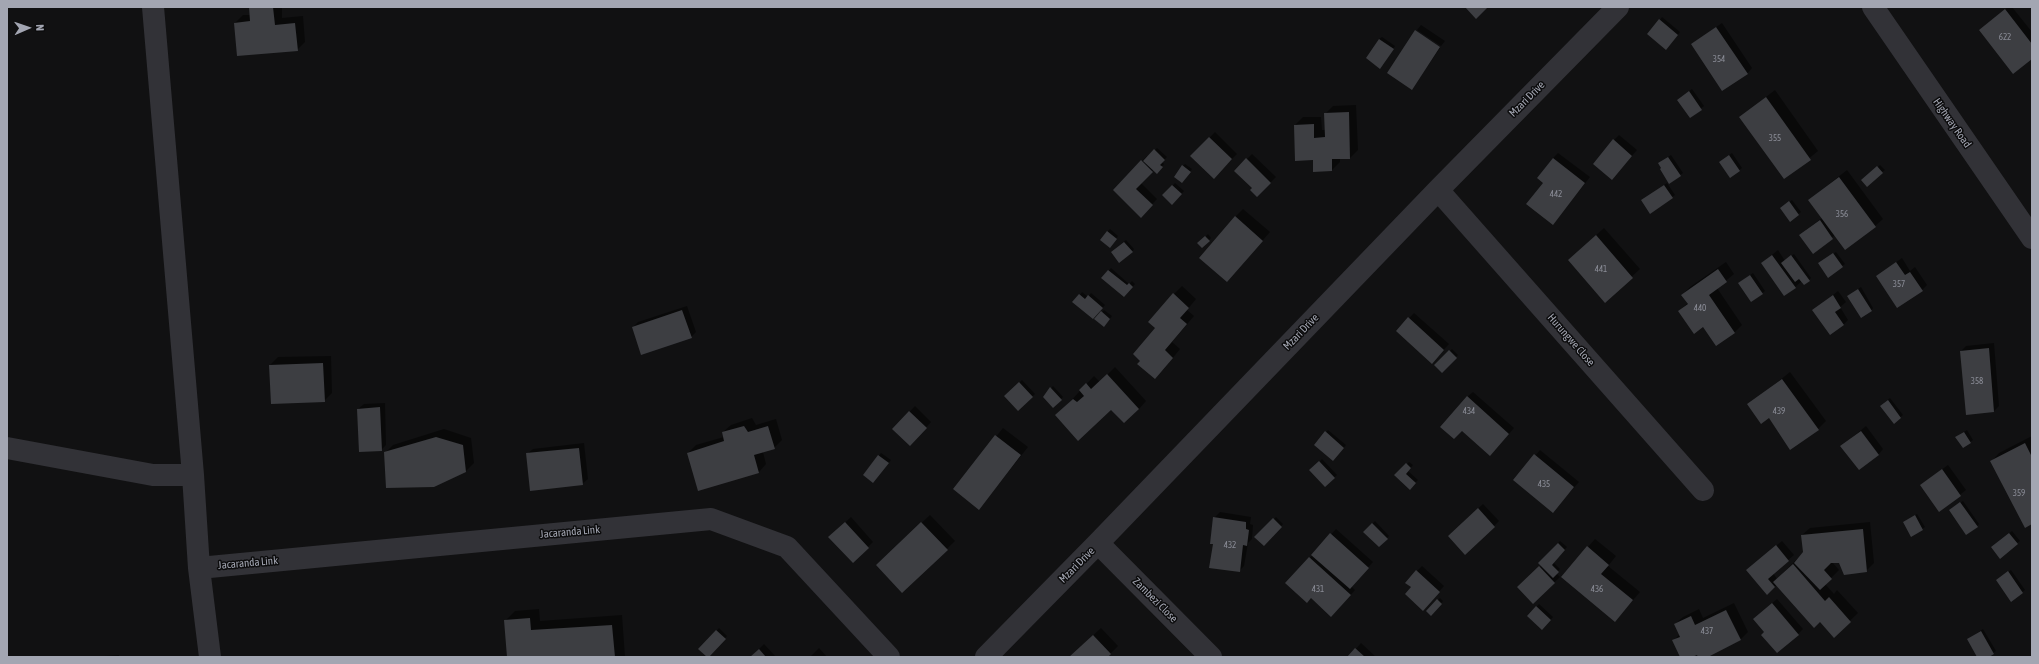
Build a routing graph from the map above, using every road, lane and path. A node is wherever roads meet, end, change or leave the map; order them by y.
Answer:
1 (153, 7) edge
2 (1618, 7) edge
3 (1873, 7) edge
4 (1438, 190) junction
5 (2032, 238) edge
6 (7, 448) edge
7 (193, 475) junction
8 (1703, 490) dead end
9 (1098, 543) junction
10 (199, 568) junction
11 (210, 657) edge
12 (889, 657) edge
13 (986, 657) edge
14 (1211, 657) edge

1 - 7 street
2 - 4 street, Mzari Drive
3 - 5 street, Highway Road
4 - 8 street, Hurungwe Close
4 - 9 street, Mzari Drive
6 - 7 street
7 - 10 street
9 - 13 street, Mzari Drive
9 - 14 street, Zambezi Close
10 - 11 street
10 - 12 street, Jacaranda Link

